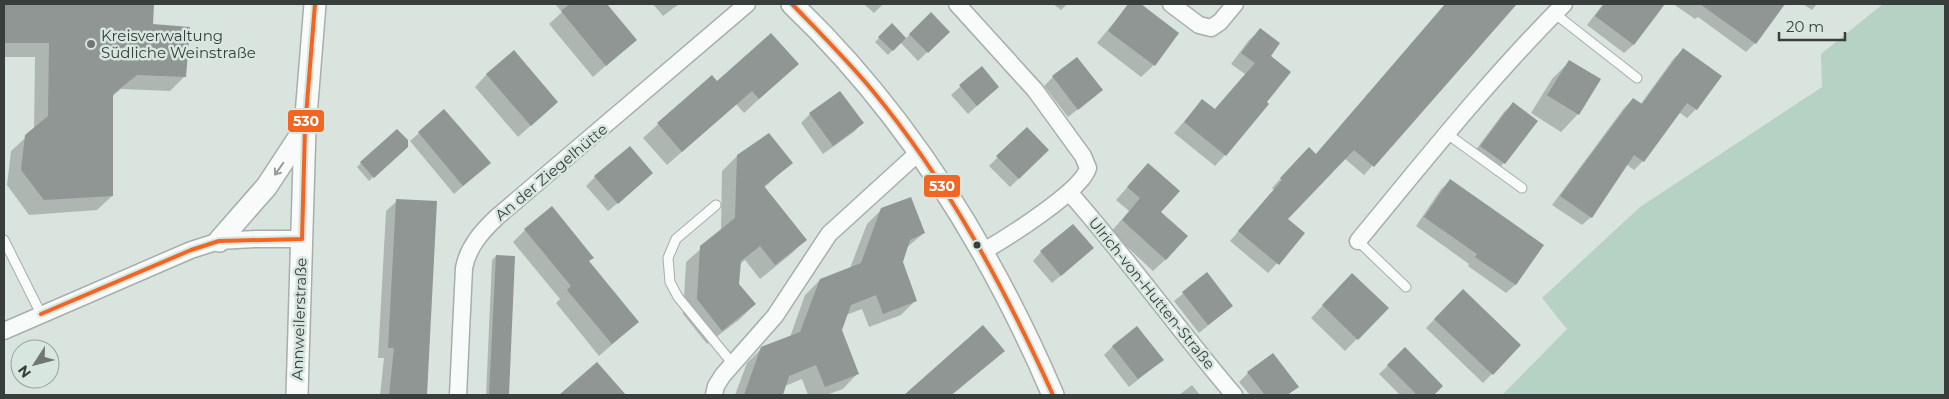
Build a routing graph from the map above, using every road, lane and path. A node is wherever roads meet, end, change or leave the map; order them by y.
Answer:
1 (315, 4) edge
2 (748, 4) edge
3 (792, 4) edge
4 (957, 4) edge
5 (1172, 4) edge
6 (1232, 7) edge
7 (1559, 9) edge
8 (1637, 78) dead end
9 (305, 128) junction
10 (1446, 133) junction
11 (919, 152) junction
12 (1522, 188) dead end
13 (1069, 192) junction
14 (716, 205) dead end
15 (302, 239) junction
16 (4, 240) edge
17 (219, 241) junction
18 (1358, 241) joint
19 (982, 252) junction
20 (1406, 288) dead end
21 (42, 314) junction
22 (4, 331) edge
23 (733, 364) junction
24 (297, 395) edge
25 (458, 395) edge
26 (714, 395) edge
27 (1053, 395) edge
28 (1234, 395) edge

1 - 9 street, Annweilerstraße
2 - 25 street, An der Ziegelhütte
3 - 11 street
4 - 13 street
5 - 6 street
7 - 8 lane
7 - 10 street
9 - 15 street, Annweilerstraße
9 -> 17 street
10 - 12 lane
10 - 18 street
11 - 19 street
11 - 23 street
13 - 19 street
13 - 28 street, Ulrich-von-Hutten-Straße
14 - 23 lane
15 - 17 street
15 - 24 street, Annweilerstraße
16 - 21 lane
17 - 21 street
18 - 20 lane
19 - 27 street
21 - 22 street
23 - 26 street

